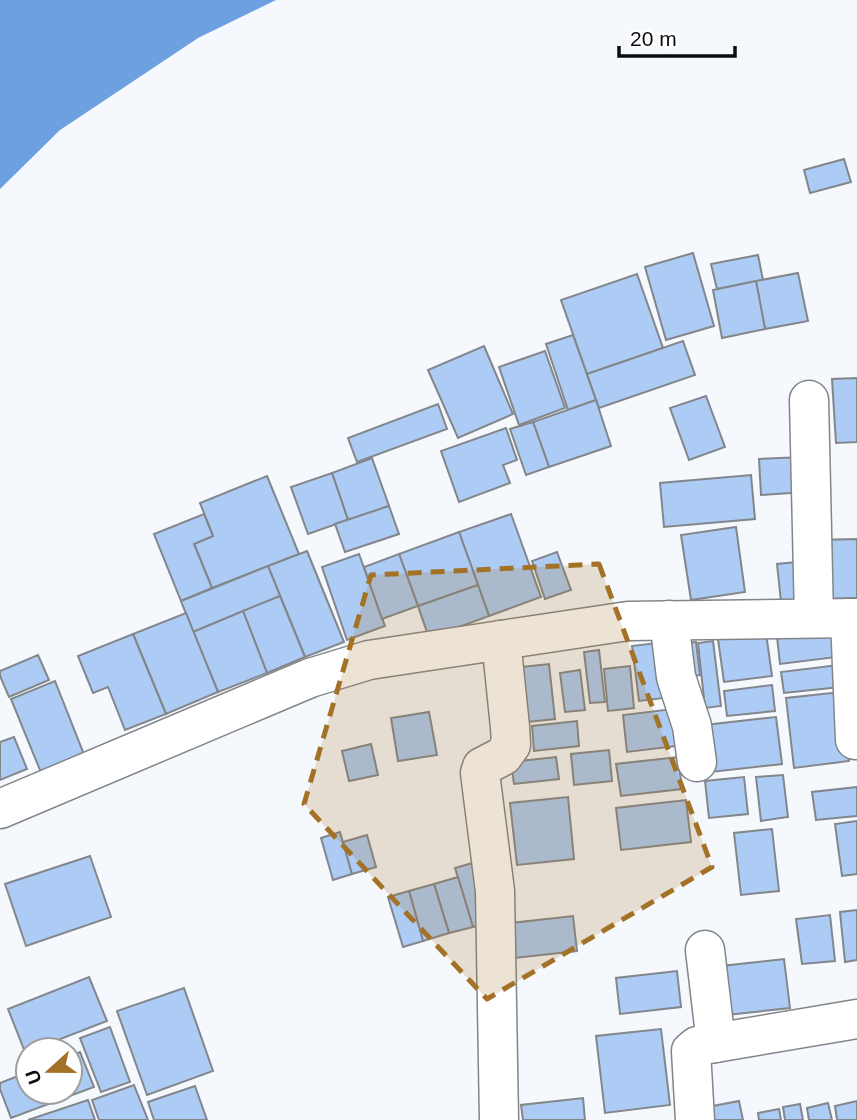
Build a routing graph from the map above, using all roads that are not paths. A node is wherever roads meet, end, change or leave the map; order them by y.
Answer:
1 (809, 400) dead end
2 (840, 618) edge
3 (669, 620) junction
4 (501, 640) junction
5 (855, 740) dead end
6 (697, 762) dead end
7 (0, 809) edge
8 (705, 950) dead end
9 (857, 1019) edge
10 (716, 1042) junction
11 (499, 1120) edge
12 (695, 1120) edge

1 - 2 street
2 - 3 street
2 - 5 street
3 - 4 street
3 - 6 street
4 - 7 street
4 - 11 street
8 - 10 street
9 - 10 street
10 - 12 street

